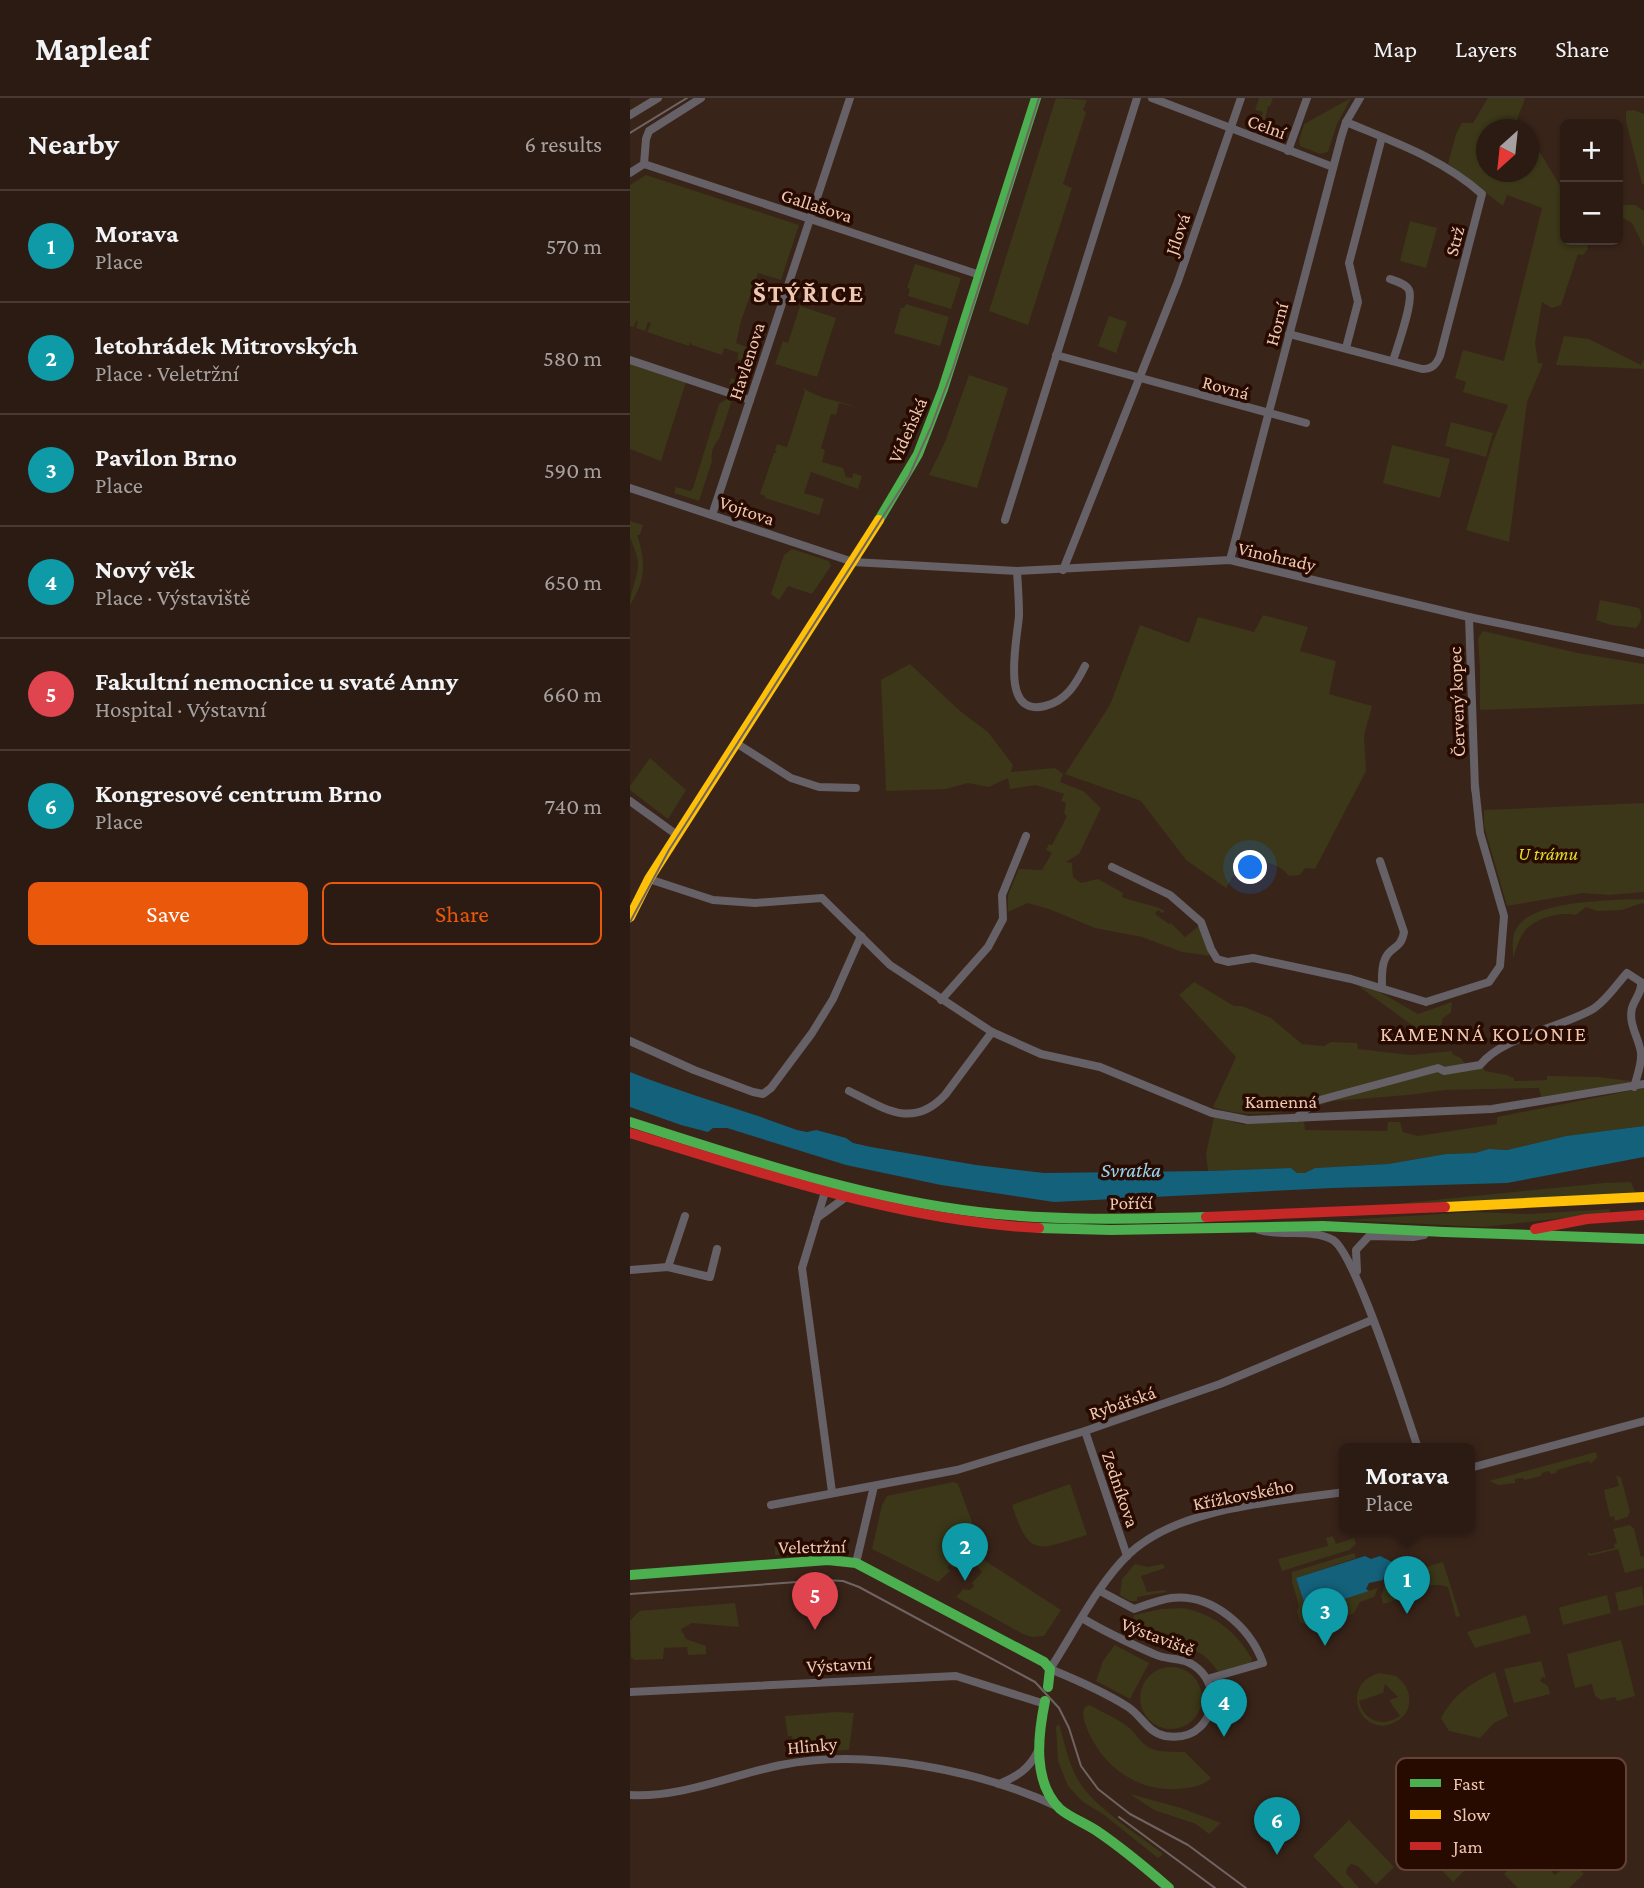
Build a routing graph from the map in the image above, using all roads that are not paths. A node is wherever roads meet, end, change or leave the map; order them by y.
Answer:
1 (659, 98) edge
2 (701, 98) edge
3 (850, 98) edge
4 (1036, 98) edge
5 (1137, 98) edge
6 (1152, 98) edge
7 (1241, 98) edge
8 (1307, 98) edge
9 (1360, 98) edge
10 (630, 115) edge
11 (1346, 122) junction
12 (1230, 130) junction
13 (1382, 137) junction
14 (1288, 151) junction
15 (644, 164) junction
16 (1333, 167) junction
17 (630, 173) edge
18 (810, 219) junction
19 (980, 275) junction
20 (1390, 279) dead end
21 (1289, 334) junction
22 (1346, 348) junction
23 (1056, 355) junction
24 (630, 360) edge
25 (1393, 361) junction
26 (1139, 379) junction
27 (750, 400) junction
28 (1268, 414) junction
29 (1306, 423) dead end
30 (630, 488) edge
31 (712, 515) junction
32 (1005, 520) dead end
33 (1230, 561) junction
34 (853, 562) junction
35 (1063, 570) junction
36 (1017, 571) junction
37 (1469, 617) junction
38 (1644, 653) edge
39 (1086, 666) dead end
40 (736, 743) junction
41 (856, 788) dead end
42 (630, 801) edge
43 (677, 835) junction
44 (1026, 836) dead end
45 (1380, 861) dead end
46 (1112, 867) dead end
47 (649, 879) junction
48 (630, 918) edge
49 (861, 936) junction
50 (1382, 988) junction
51 (941, 1000) junction
52 (992, 1032) junction
53 (630, 1041) edge
54 (1644, 1084) edge
55 (1634, 1087) junction
56 (849, 1091) dead end
57 (1296, 1118) junction
58 (630, 1122) edge
59 (630, 1133) edge
60 (825, 1192) junction
61 (846, 1197) junction
62 (1644, 1197) edge
63 (1581, 1200) junction
64 (1644, 1204) edge
65 (1644, 1214) edge
66 (685, 1216) dead end
67 (817, 1218) junction
68 (1247, 1227) junction
69 (1444, 1232) junction
70 (1510, 1233) junction
71 (1644, 1239) edge
72 (718, 1249) dead end
73 (668, 1267) junction
74 (630, 1270) edge
75 (1357, 1277) junction
76 (1372, 1320) junction
77 (1644, 1421) edge
78 (1086, 1431) junction
79 (1416, 1443) edge
80 (1475, 1467) edge
81 (874, 1486) junction
82 (832, 1492) junction
83 (1339, 1493) edge
84 (771, 1505) dead end
85 (1127, 1556) junction
86 (856, 1563) junction
87 (630, 1575) edge
88 (1101, 1591) junction
89 (1082, 1618) junction
90 (1050, 1669) junction
91 (1207, 1679) junction
92 (1048, 1687) dead end
93 (630, 1692) edge
94 (1045, 1703) joint
95 (1039, 1748) junction
96 (999, 1783) junction
97 (630, 1795) edge
98 (1058, 1807) junction
99 (1169, 1888) edge

1 - 10 street
2 - 15 street
3 - 18 street, Havlenova
4 - 19 main road, Vídeňská
5 - 23 street
6 - 12 street, Celní
7 - 12 street, Jílová
8 - 14 street
9 - 11 street, Horní
11 - 13 street, Strž
11 - 16 street, Horní
12 - 14 street, Celní
12 - 26 street, Jílová
13 - 22 street
13 - 25 street, Strž
14 - 16 street, Celní
15 - 17 street
15 - 18 street, Gallašova
16 - 21 street, Horní
18 - 19 street, Gallašova
18 - 27 street, Havlenova
19 - 34 main road, Vídeňská
20 - 25 street
21 - 22 street, Strž
21 - 28 street, Horní
22 - 25 street, Strž
23 - 26 street
23 - 32 street
24 - 27 street
26 - 28 street, Rovná
26 - 35 street, Jílová
27 - 31 street, Havlenova
28 - 29 street, Rovná
28 - 33 street, Horní
30 - 31 street, Vojtova
31 - 34 street, Vojtova
33 - 35 street, Vinohrady
33 - 37 street, Vinohrady
34 - 36 street, Vinohrady
34 - 40 main road, Vídeňská
35 - 36 street, Vinohrady
36 - 39 street
37 - 38 street, Vinohrady
37 - 50 street, Červený kopec
40 - 41 street
40 - 43 main road, Vídeňská
42 - 43 street
43 - 47 main road, Vídeňská
44 - 51 street
45 - 50 street
46 - 50 street, Červený kopec
47 - 48 main road, Vídeňská
47 - 49 street, Kamenná
49 - 51 street, Kamenná
49 - 53 street
51 - 52 street, Kamenná
52 - 56 street
52 - 57 street, Kamenná
54 - 55 street, Kamenná
55 - 57 street, Kamenná
55 - 57 street
58 - 63 main road, Poříčí
59 - 60 main road, Poříčí
60 - 61 main road, Poříčí
60 - 67 street
61 - 67 street
61 - 68 main road, Poříčí
62 - 63 main road, Poříčí
63 - 64 main road
65 - 70 main road
66 - 73 street
67 - 82 street
68 - 69 main road, Poříčí
68 - 75 street, Poříčí
69 - 70 main road, Poříčí
69 - 75 street, Poříčí
70 - 71 main road, Poříčí
72 - 73 street
73 - 74 street
75 - 76 street, Poříčí
76 - 78 street, Rybářská
76 - 79 street, Poříčí
77 - 80 street
78 - 81 street, Rybářská
78 - 85 street, Zedníkova
81 - 82 street, Rybářská
81 - 86 street
82 - 84 street, Rybářská
83 - 85 street, Křížkovského
85 - 88 street, Křížkovského
86 - 87 main road, Veletržní
86 - 90 main road, Veletržní
88 - 89 street, Křížkovského
88 - 91 street
89 - 90 street, Křížkovského
89 - 91 street, Výstaviště
90 - 91 street, Výstaviště
90 - 92 main road
93 - 94 street, Výstavní
94 - 95 main road, Výstavní
95 - 96 street
95 - 98 main road, Výstavní
96 - 97 street, Hlinky
96 - 98 street, Hlinky
98 - 99 main road, Hlinky

